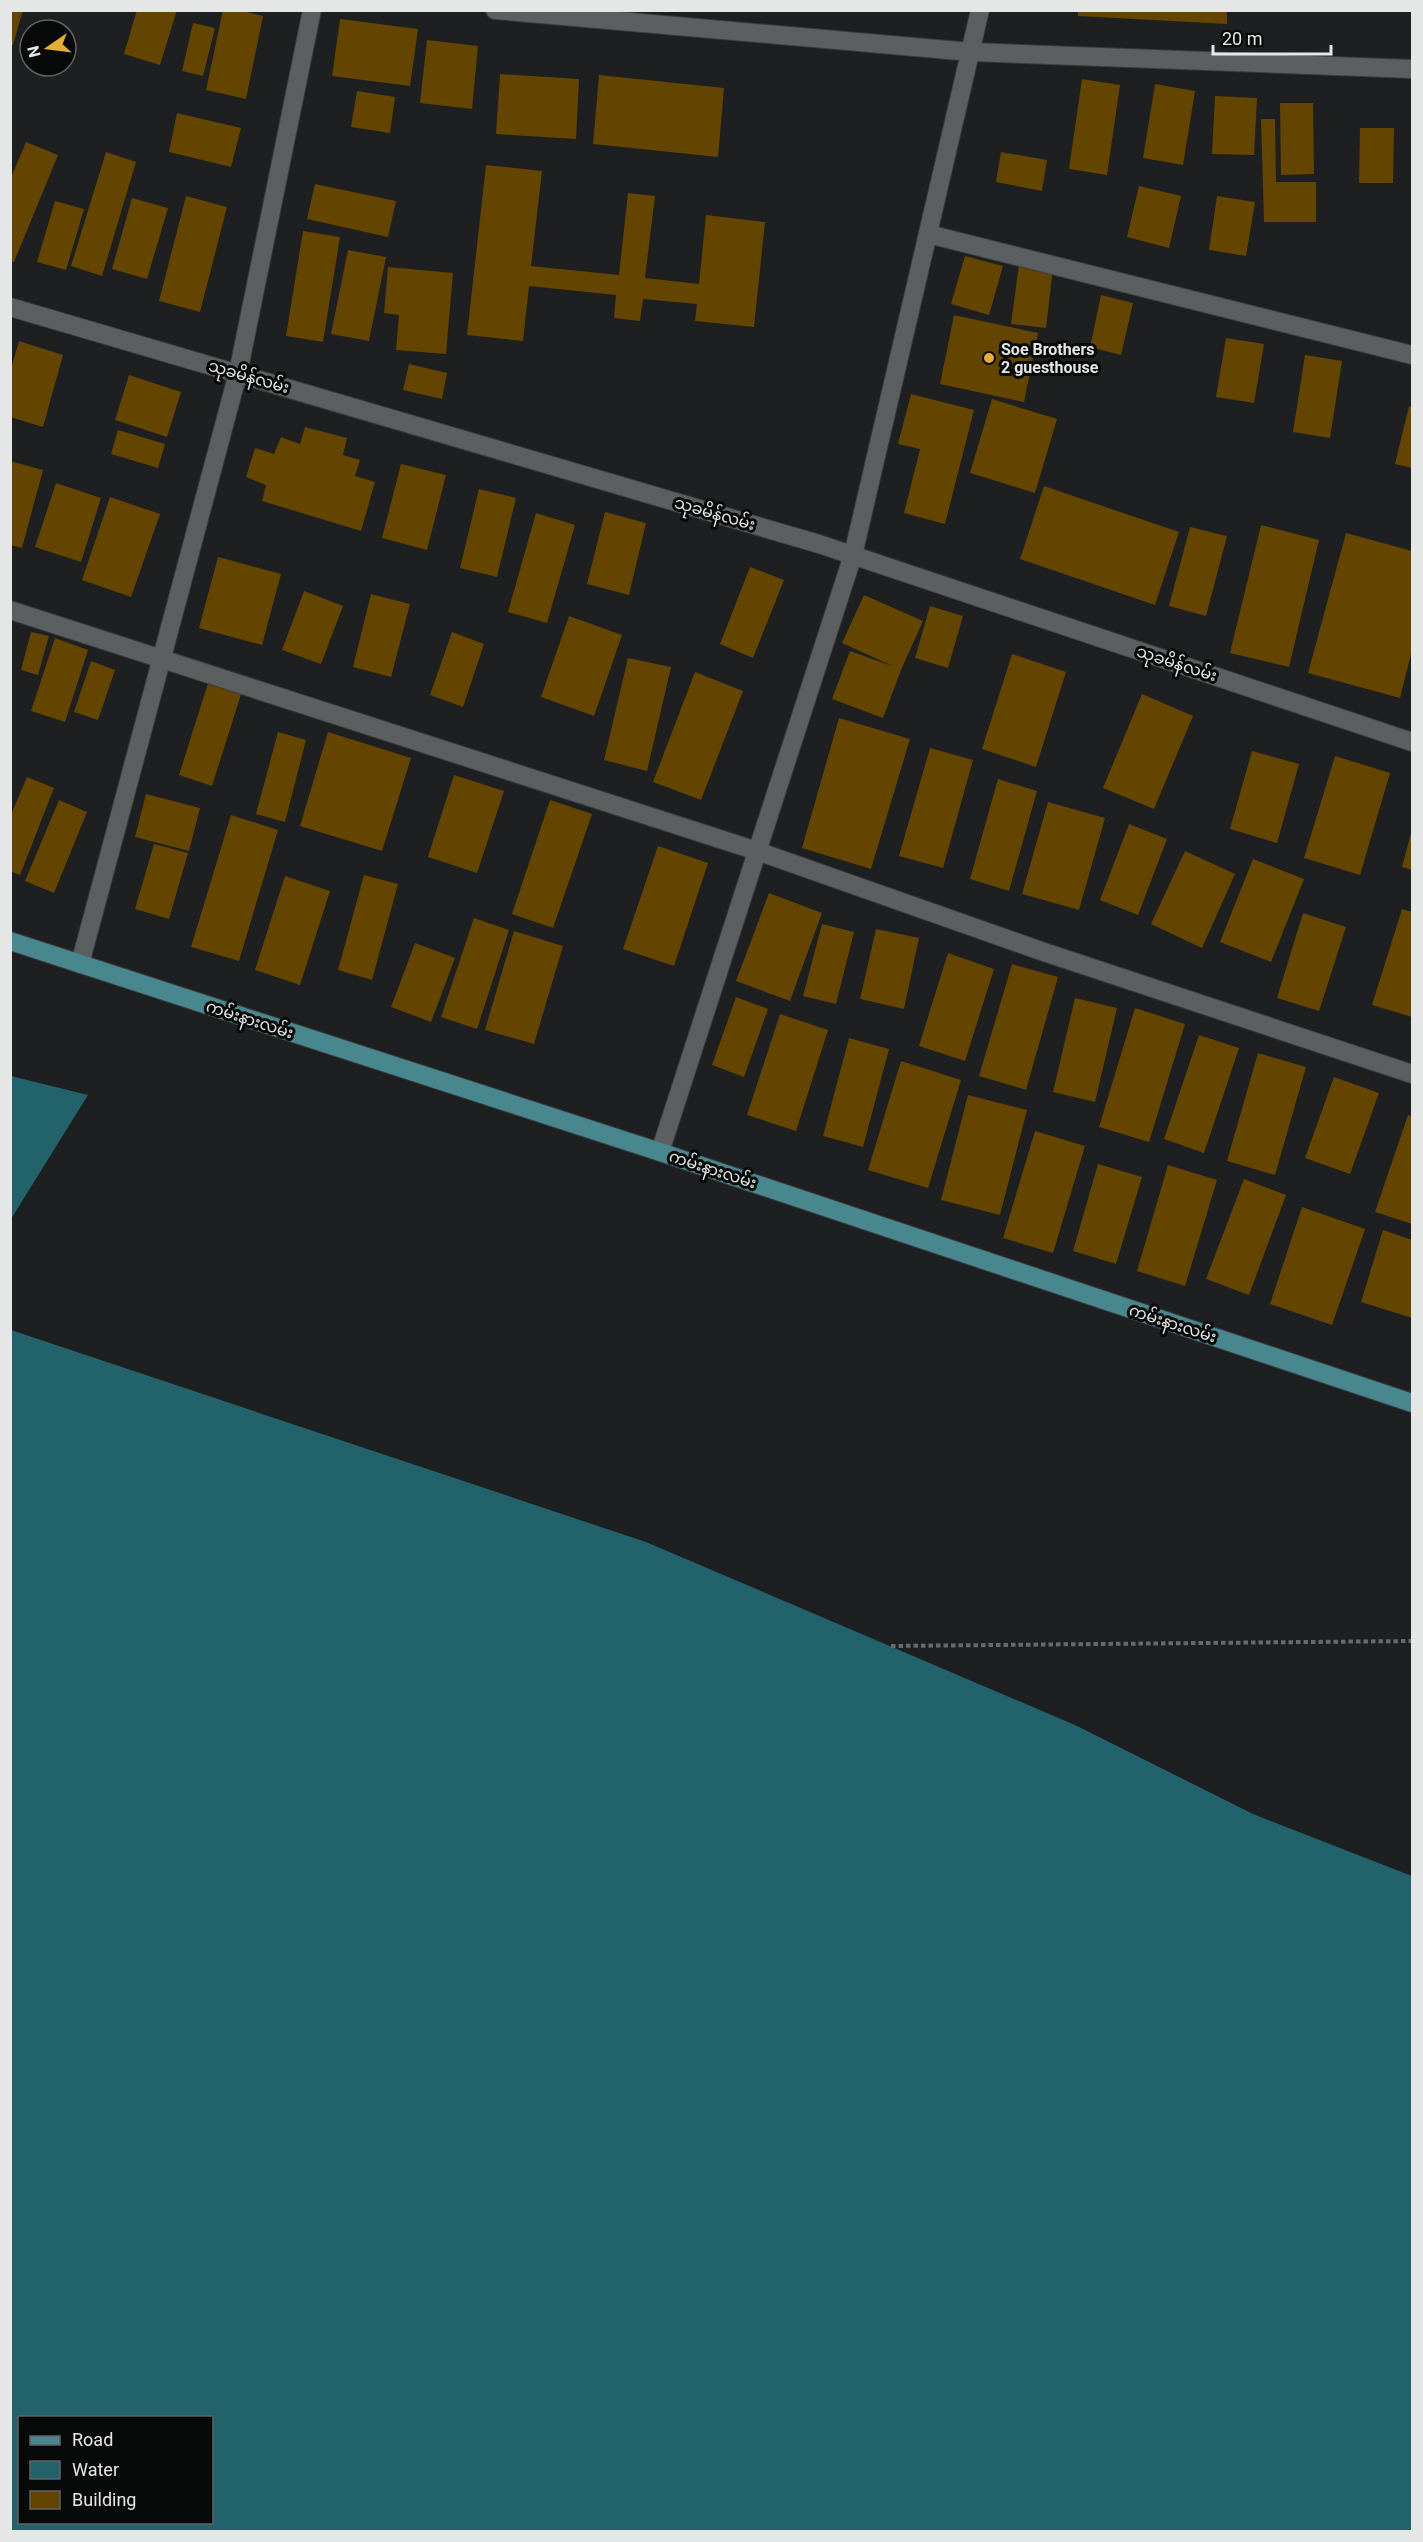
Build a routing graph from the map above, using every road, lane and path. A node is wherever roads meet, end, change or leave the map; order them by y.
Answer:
1 (312, 10) edge
2 (495, 10) edge
3 (980, 10) edge
4 (971, 52) junction
5 (1413, 69) edge
6 (928, 234) junction
7 (10, 307) edge
8 (1413, 355) edge
9 (238, 373) junction
10 (853, 555) junction
11 (10, 610) edge
12 (160, 657) junction
13 (1413, 742) edge
14 (757, 851) junction
15 (10, 941) edge
16 (80, 964) junction
17 (1413, 1074) edge
18 (660, 1152) junction
19 (1413, 1403) edge
20 (1413, 1641) edge
21 (891, 1646) dead end

1 - 9 street
2 - 4 street
3 - 4 street
4 - 5 street
4 - 6 street
6 - 8 street
6 - 10 street
7 - 9 street, သုခမိန်လမ်း
9 - 10 street, သုခမိန်လမ်း
9 - 12 street
10 - 13 street, သုခမိန်လမ်း
10 - 14 street
11 - 12 street
12 - 14 street
12 - 16 street
14 - 17 street
14 - 18 street
15 - 16 main road, ကမ်းနားလမ်း
16 - 18 main road, ကမ်းနားလမ်း
18 - 19 main road, ကမ်းနားလမ်း
20 - 21 path

